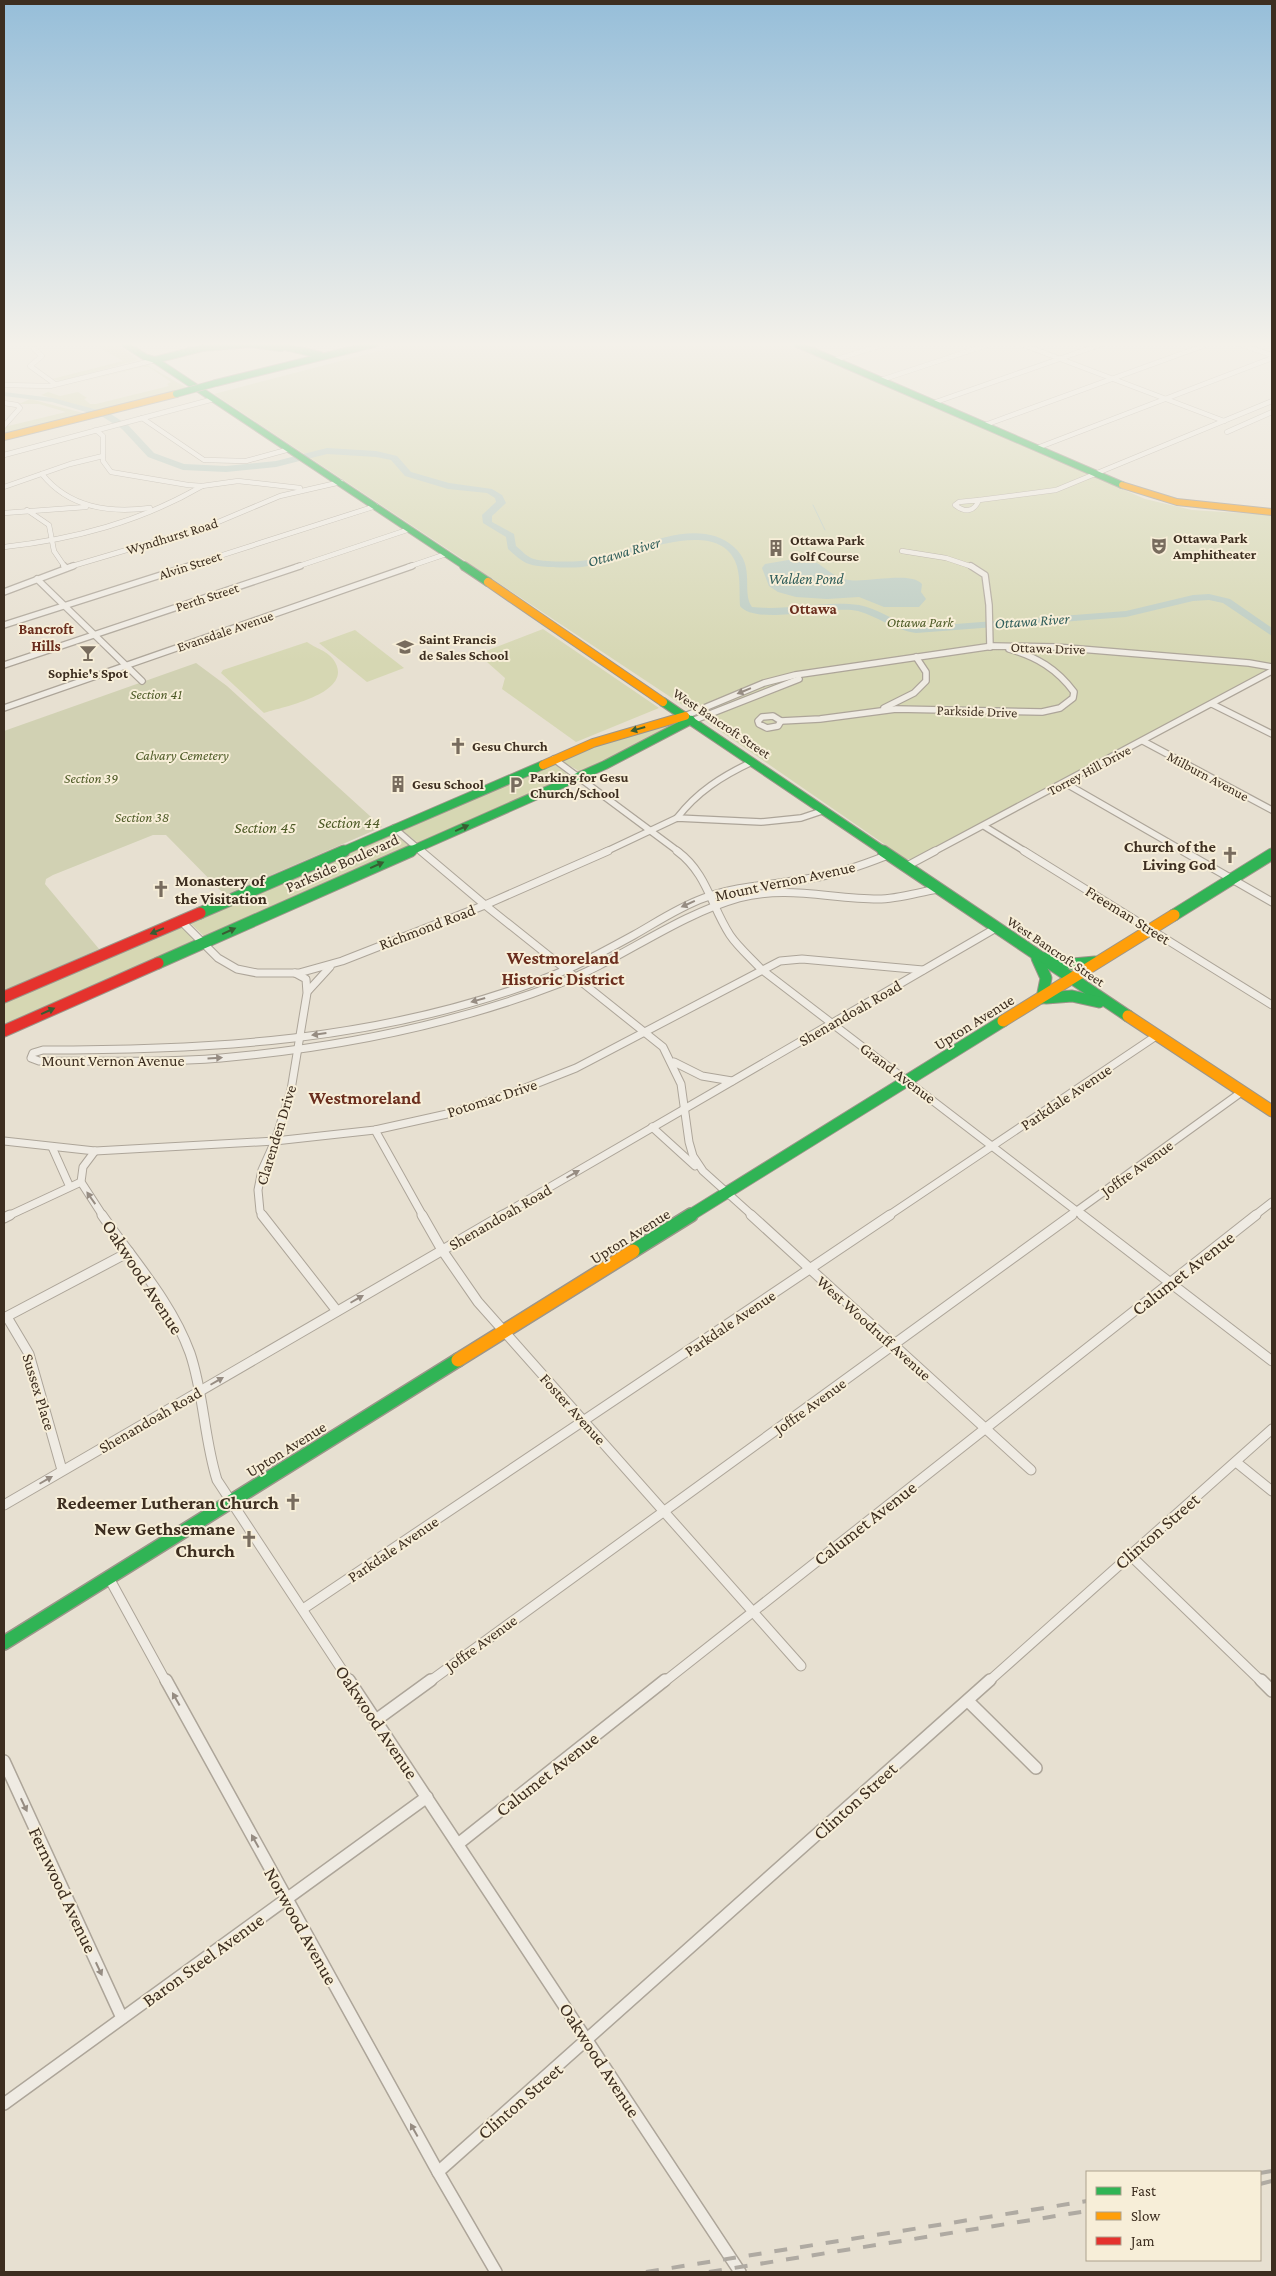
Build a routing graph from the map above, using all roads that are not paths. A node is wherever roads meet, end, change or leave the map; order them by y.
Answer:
1 (22, 450) edge
2 (102, 450) edge
3 (190, 450) edge
4 (1042, 450) edge
5 (1152, 450) edge
6 (292, 451) joint
7 (4, 455) edge
8 (102, 456) junction
9 (1095, 473) junction
10 (42, 474) junction
11 (341, 482) junction
12 (202, 486) junction
13 (4, 487) edge
14 (307, 489) junction
15 (979, 500) junction
16 (91, 506) junction
17 (376, 506) junction
18 (160, 507) junction
19 (27, 510) junction
20 (1272, 512) edge
21 (4, 513) edge
22 (410, 529) junction
23 (50, 541) junction
24 (4, 547) edge
25 (902, 551) dead end
26 (446, 554) junction
27 (66, 568) junction
28 (37, 579) junction
29 (4, 584) edge
30 (11, 589) junction
31 (4, 592) edge
32 (64, 606) junction
33 (4, 625) edge
34 (94, 635) junction
35 (1000, 646) junction
36 (990, 647) junction
37 (916, 657) junction
38 (4, 665) edge
39 (126, 665) junction
40 (1272, 669) edge
41 (142, 681) dead end
42 (1212, 704) junction
43 (4, 708) edge
44 (875, 711) junction
45 (689, 719) junction
46 (781, 721) dead end
47 (706, 730) junction
48 (1272, 734) edge
49 (1143, 741) junction
50 (641, 747) junction
51 (554, 759) junction
52 (752, 762) junction
53 (578, 777) junction
54 (1065, 783) junction
55 (1272, 810) edge
56 (822, 811) junction
57 (677, 818) junction
58 (984, 826) junction
59 (394, 828) junction
60 (650, 830) junction
61 (418, 848) junction
62 (1272, 854) edge
63 (888, 855) junction
64 (905, 867) junction
65 (1232, 879) junction
66 (938, 889) junction
67 (712, 895) junction
68 (1272, 902) edge
69 (485, 905) junction
70 (716, 905) junction
71 (181, 920) junction
72 (996, 928) junction
73 (1152, 930) junction
74 (204, 942) junction
75 (1036, 956) junction
76 (1102, 961) junction
77 (333, 964) junction
78 (568, 969) junction
79 (762, 969) junction
80 (923, 970) junction
81 (295, 974) junction
82 (577, 977) junction
83 (1072, 980) junction
84 (307, 993) junction
85 (4, 997) edge
86 (1042, 998) junction
87 (1108, 1004) junction
88 (1272, 1005) edge
89 (833, 1023) junction
90 (4, 1031) edge
91 (645, 1031) junction
92 (1156, 1036) junction
93 (300, 1037) junction
94 (298, 1050) junction
95 (674, 1062) junction
96 (732, 1081) junction
97 (909, 1081) junction
98 (1243, 1091) junction
99 (686, 1108) junction
100 (1271, 1109) edge
101 (652, 1127) junction
102 (375, 1130) junction
103 (4, 1141) edge
104 (276, 1141) junction
105 (993, 1146) junction
106 (52, 1148) junction
107 (96, 1151) junction
108 (81, 1182) junction
109 (69, 1186) junction
110 (718, 1186) junction
111 (727, 1194) junction
112 (1272, 1202) edge
113 (1078, 1211) junction
114 (4, 1218) edge
115 (442, 1250) junction
116 (129, 1252) junction
117 (809, 1269) junction
118 (1171, 1282) junction
119 (337, 1311) junction
120 (5, 1318) edge
121 (505, 1332) junction
122 (894, 1346) junction
123 (1272, 1361) edge
124 (199, 1391) junction
125 (584, 1421) junction
126 (1272, 1429) edge
127 (985, 1430) junction
128 (1236, 1462) junction
129 (62, 1470) junction
130 (1031, 1470) dead end
131 (1272, 1491) edge
132 (231, 1503) junction
133 (4, 1505) edge
134 (664, 1511) junction
135 (1130, 1555) junction
136 (109, 1578) junction
137 (303, 1609) junction
138 (754, 1611) junction
139 (4, 1643) edge
140 (802, 1666) dead end
141 (1272, 1691) edge
142 (968, 1701) junction
143 (376, 1720) junction
144 (4, 1761) edge
145 (1036, 1768) dead end
146 (427, 1797) junction
147 (458, 1844) junction
148 (287, 1899) junction
149 (122, 2018) junction
150 (587, 2041) junction
151 (4, 2104) edge
152 (438, 2172) junction
153 (496, 2272) edge
154 (740, 2272) edge

1 - 7 street
2 - 8 street
3 - 6 street
4 - 9 street
5 - 9 street
6 - 11 street, West Bancroft Street
8 - 10 street
8 - 12 street
9 - 15 street
9 - 20 street
10 - 13 street
10 - 16 street
11 - 14 street, Wyndhurst Road
11 - 17 street, West Bancroft Street
12 - 14 street
12 - 18 street
14 - 27 street, Wyndhurst Road
15 - 15 street
16 - 18 street
16 - 19 street
17 - 22 street, West Bancroft Street
17 - 32 street, Alvin Street
18 - 23 street
19 - 21 street
19 - 23 street
22 - 26 street, West Bancroft Street
22 - 34 street, Perth Street
23 - 24 street
23 - 27 street
25 - 36 street
26 - 39 street, Evansdale Avenue
26 - 45 street, West Bancroft Street
27 - 28 street, Wyndhurst Road
28 - 30 street, Wyndhurst Road
28 - 32 street
29 - 30 street
30 - 31 street, Wyndhurst Road
32 - 33 street, Alvin Street
32 - 34 street
34 - 38 street, Perth Street
34 - 39 street
35 - 36 street, Ottawa Drive
35 - 40 street, Ottawa Drive
35 - 44 street, Parkside Drive
36 - 37 street, Ottawa Drive
37 - 44 street
37 - 45 street, Ottawa Drive
39 - 41 street
39 - 43 street, Evansdale Avenue
40 - 42 street, Torrey Hill Drive
42 - 48 street
42 - 49 street, Torrey Hill Drive
44 - 46 street, Parkside Drive
45 - 47 street, West Bancroft Street
45 - 50 street, Parkside Boulevard
45 -> 51 street, Parkside Boulevard
47 - 50 street
47 - 52 street, West Bancroft Street
49 - 54 street, Torrey Hill Drive
49 - 55 street, Milburn Avenue
50 - 53 street, Parkside Boulevard
51 - 53 street, Grand Avenue
51 - 59 street, Parkside Boulevard
52 - 56 street, West Bancroft Street
52 - 57 street, Richmond Road
53 - 60 street, Grand Avenue
61 -> 53 street, Parkside Boulevard
54 - 58 street, Torrey Hill Drive
54 - 65 street
56 - 57 street, Richmond Road
56 - 63 street, West Bancroft Street
57 - 60 street, Richmond Road
58 - 64 street, Torrey Hill Drive
58 - 73 street, Freeman Street
59 - 61 street, West Woodruff Avenue
59 - 71 street, Parkside Boulevard
60 - 67 street, Grand Avenue
60 - 69 street, Richmond Road
61 - 69 street, West Woodruff Avenue
74 -> 61 street, Parkside Boulevard
62 - 65 street, Upton Avenue
63 - 64 street, West Bancroft Street
63 - 67 street, Mount Vernon Avenue
64 - 66 street, West Bancroft Street
65 - 68 street
65 - 73 street, Upton Avenue
66 - 70 street, Mount Vernon Avenue
66 - 72 street, West Bancroft Street
67 - 70 street, Grand Avenue
67 -> 78 street, Mount Vernon Avenue
69 - 77 street, Richmond Road
69 - 78 street, West Woodruff Avenue
70 - 79 street, Grand Avenue
70 - 82 street, Mount Vernon Avenue
71 - 74 street, Richmond Road
71 -> 85 street, Parkside Boulevard
72 - 75 street, West Bancroft Street
72 - 80 street, Shenandoah Road
73 - 76 street, Upton Avenue
73 - 88 street, Freeman Street
74 - 81 street, Richmond Road
90 -> 74 street, Parkside Boulevard
75 - 76 street
75 - 83 street, West Bancroft Street
75 - 86 street
76 - 83 street, Upton Avenue
77 - 81 street, Richmond Road
77 - 84 street
78 - 82 street, West Woodruff Avenue
78 -> 93 street, Mount Vernon Avenue
79 - 80 street, Potomac Drive
79 - 89 street, Grand Avenue
79 - 91 street, Potomac Drive
80 - 89 street, Shenandoah Road
81 - 84 street
82 - 91 street, West Woodruff Avenue
82 - 94 street, Mount Vernon Avenue
83 - 86 street, Upton Avenue
83 - 87 street, West Bancroft Street
84 - 93 street, Clarenden Drive
86 - 87 street
86 - 97 street, Upton Avenue
87 - 92 street, West Bancroft Street
89 - 96 street, Shenandoah Road
89 - 97 street, Grand Avenue
91 - 95 street, West Woodruff Avenue
91 - 102 street, Potomac Drive
92 - 98 street, West Bancroft Street
92 - 105 street, Parkdale Avenue
93 - 94 street, Clarenden Drive
93 -> 94 street, Mount Vernon Avenue
94 - 104 street, Clarenden Drive
95 - 96 street, West Woodruff Avenue
95 - 99 street, West Woodruff Avenue
96 - 99 street, Shenandoah Road
97 - 105 street, Grand Avenue
97 - 111 street, Upton Avenue
98 - 100 street, West Bancroft Street
98 - 113 street, Joffre Avenue
99 - 101 street, Shenandoah Road
99 - 110 street, West Woodruff Avenue
101 - 110 street, West Woodruff Avenue
115 -> 101 street, Shenandoah Road
102 - 104 street, Potomac Drive
102 - 115 street, Foster Avenue
103 - 106 street, Potomac Drive
104 - 107 street, Potomac Drive
104 - 119 street, Clarenden Drive
105 - 113 street, Grand Avenue
105 - 117 street, Parkdale Avenue
106 - 107 street, Potomac Drive
106 - 109 street
107 - 108 street
108 - 109 street
116 -> 108 street, Oakwood Avenue
109 - 114 street
110 - 111 street, West Woodruff Avenue
111 - 117 street, West Woodruff Avenue
111 - 121 street, Upton Avenue
112 - 118 street, Calumet Avenue
113 - 118 street, Grand Avenue
113 - 122 street, Joffre Avenue
119 -> 115 street, Shenandoah Road
115 - 121 street, Foster Avenue
116 - 120 street
116 - 124 street, Oakwood Avenue
117 - 122 street, West Woodruff Avenue
117 - 125 street, Parkdale Avenue
118 - 123 street, Grand Avenue
118 - 127 street, Calumet Avenue
124 -> 119 street, Shenandoah Road
120 - 129 street, Sussex Place
121 - 125 street, Foster Avenue
121 - 132 street, Upton Avenue
122 - 127 street, West Woodruff Avenue
122 - 134 street, Joffre Avenue
124 - 129 street, Shenandoah Road
124 - 132 street, Oakwood Avenue
125 - 134 street, Foster Avenue
125 - 137 street, Parkdale Avenue
126 - 128 street, Clinton Street
127 - 130 street, West Woodruff Avenue
127 - 138 street, Calumet Avenue
128 - 131 street
128 - 135 street, Clinton Street
133 -> 129 street, Shenandoah Road
132 - 136 street, Upton Avenue
132 - 137 street, Oakwood Avenue
134 - 138 street, Foster Avenue
134 - 143 street, Joffre Avenue
135 - 141 street
135 - 142 street, Clinton Street
136 - 139 street, Upton Avenue
148 -> 136 street, Norwood Avenue
137 - 143 street, Oakwood Avenue
138 - 140 street, Foster Avenue
138 - 147 street, Calumet Avenue
142 - 145 street
142 - 150 street, Clinton Street
143 - 146 street, Oakwood Avenue
144 -> 149 street, Fernwood Avenue
146 - 147 street, Oakwood Avenue
146 - 148 street, Baron Steel Avenue
147 - 150 street, Oakwood Avenue
148 - 149 street, Baron Steel Avenue
152 -> 148 street, Norwood Avenue
149 - 151 street, Baron Steel Avenue
150 - 152 street, Clinton Street
150 - 154 street, Oakwood Avenue
152 - 153 street, Norwood Avenue

